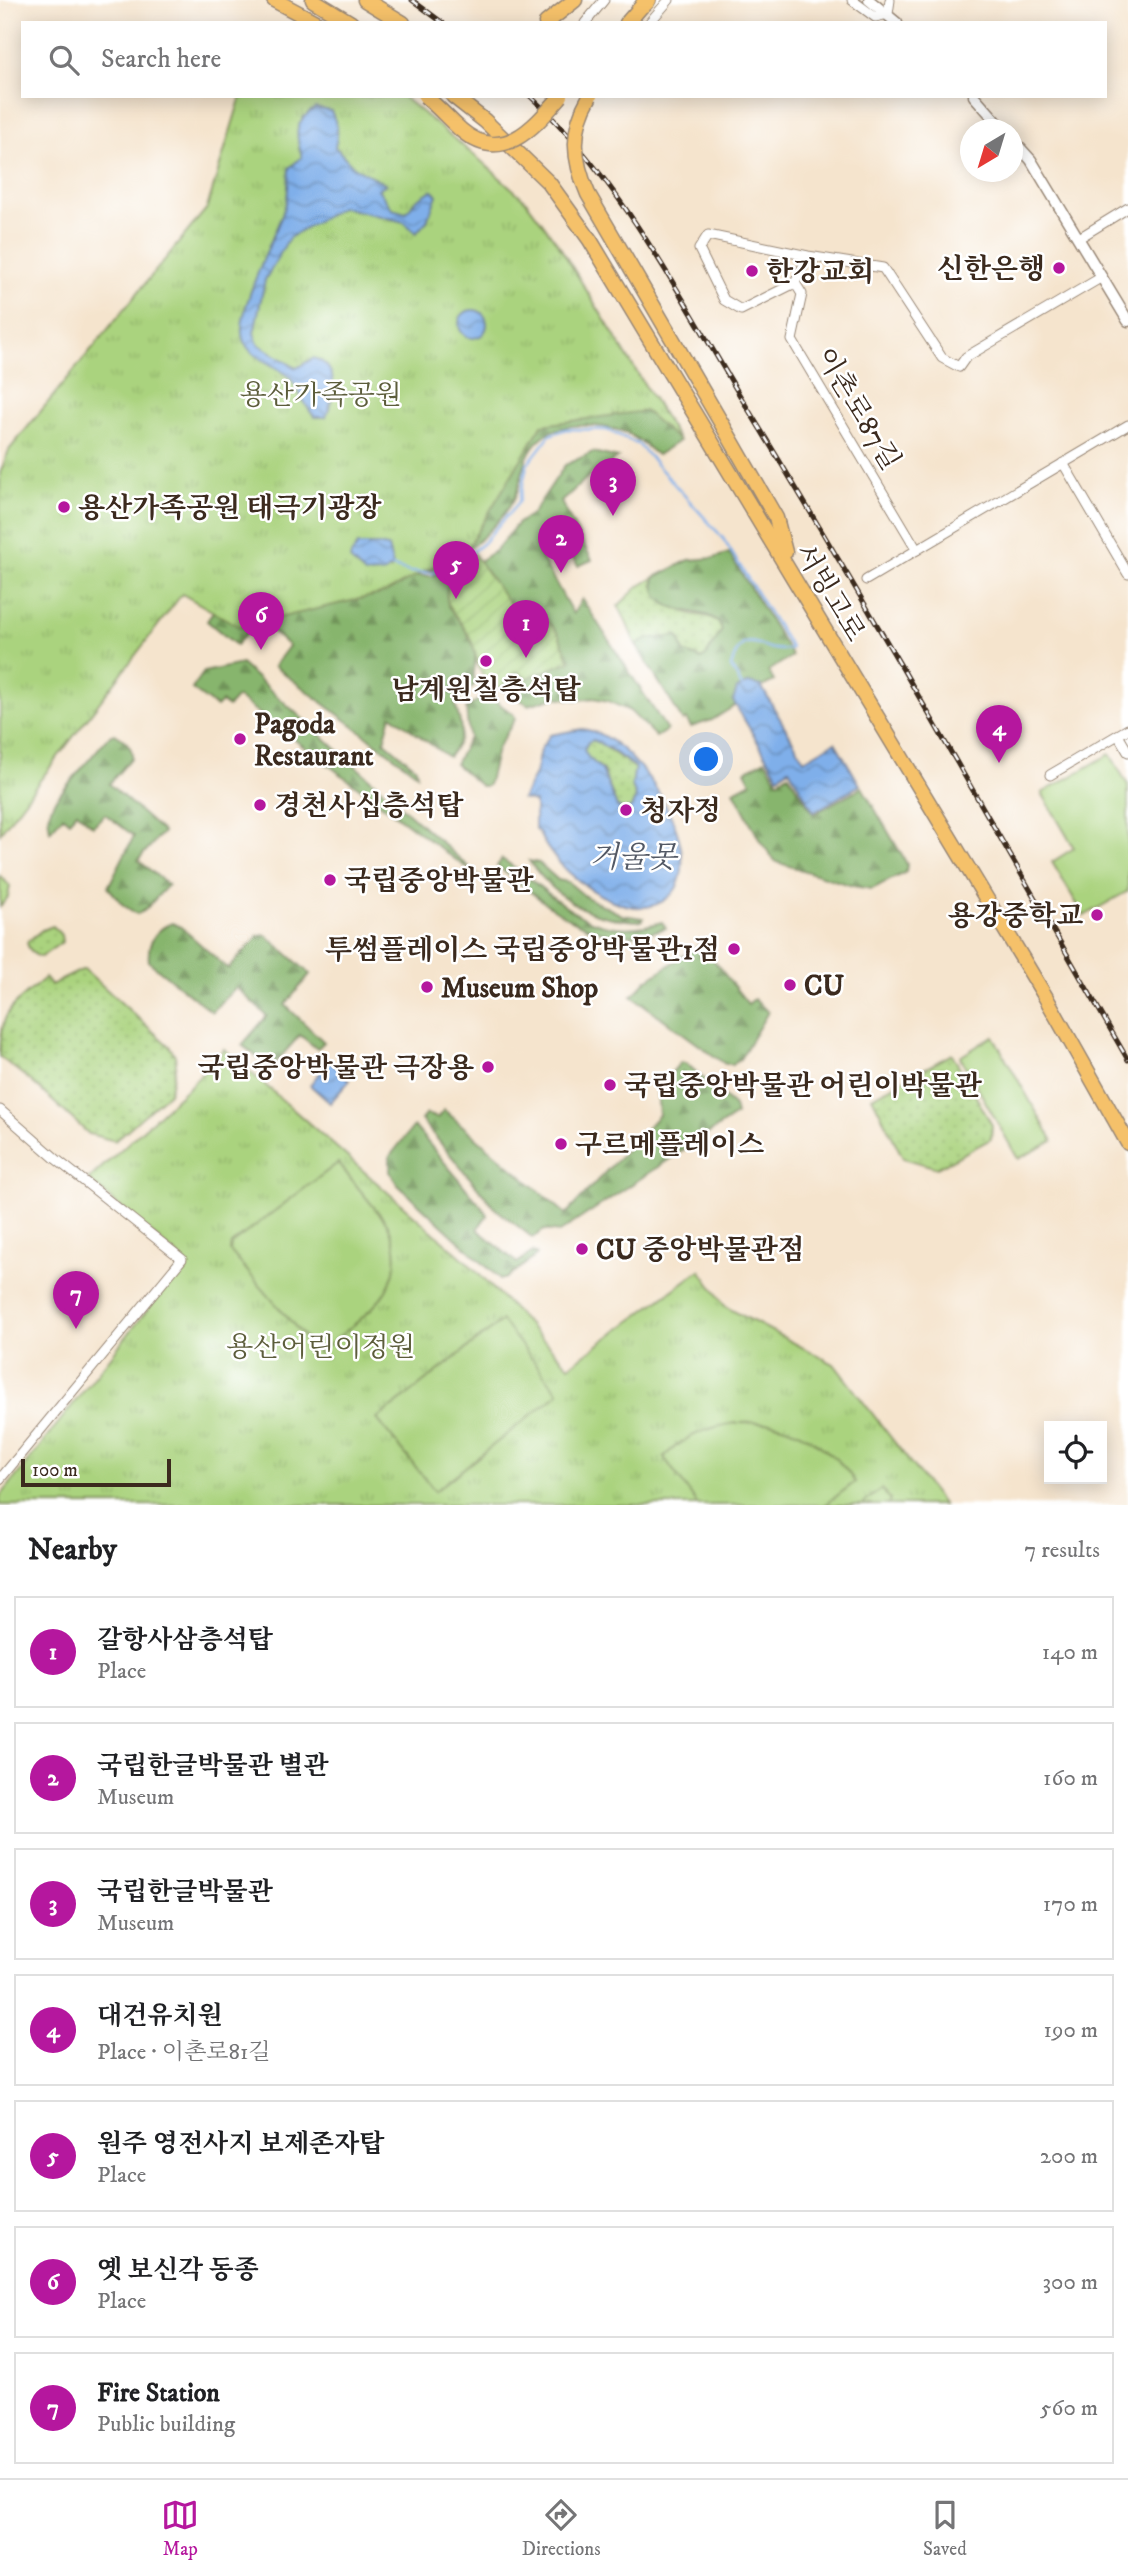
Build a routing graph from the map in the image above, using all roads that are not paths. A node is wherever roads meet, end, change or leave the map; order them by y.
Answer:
1 (313, 0) edge
2 (365, 0) edge
3 (575, 0) edge
4 (604, 0) edge
5 (669, 0) edge
6 (852, 0) edge
7 (869, 0) edge
8 (890, 0) edge
9 (276, 1) edge
10 (647, 1) edge
11 (888, 15) junction
12 (313, 21) edge
13 (348, 21) edge
14 (399, 21) edge
15 (549, 21) edge
16 (587, 21) edge
17 (629, 21) edge
18 (634, 21) edge
19 (651, 21) edge
20 (895, 21) edge
21 (427, 98) edge
22 (456, 98) edge
23 (559, 98) edge
24 (589, 98) edge
25 (976, 98) edge
26 (994, 119) edge
27 (1023, 151) edge
28 (1128, 208) edge
29 (1079, 238) junction
30 (808, 256) junction
31 (1102, 277) junction
32 (794, 284) junction
33 (1128, 321) edge
34 (1128, 425) edge
35 (1063, 463) junction
36 (917, 550) junction
37 (789, 570) junction
38 (1128, 574) edge
39 (866, 580) dead end
40 (1128, 729) edge
41 (1118, 735) junction
42 (1128, 752) edge
43 (1050, 775) dead end
44 (0, 1110) edge
45 (1128, 1143) edge
46 (0, 1479) edge

1 - 13 main road
2 - 14 main road
3 - 15 main road
4 - 16 street
5 - 19 street
6 - 11 street
7 - 11 street
8 - 11 street
9 - 12 main road
10 - 17 main road
10 - 18 main road
11 - 20 street
21 - 23 main road, bridge
22 - 37 main road, 서빙고로
24 - 37 main road, bridge
25 - 26 street
27 - 29 street
28 - 29 street
29 - 31 street
30 - 31 street
30 - 32 street
30 - 32 street
31 - 33 street
32 - 36 street, 이촌로87길
34 - 35 street
35 - 36 street
35 - 38 street
36 - 39 street
37 - 45 main road, 서빙고로
40 - 41 street
41 - 42 street
41 - 43 street
44 - 46 street

